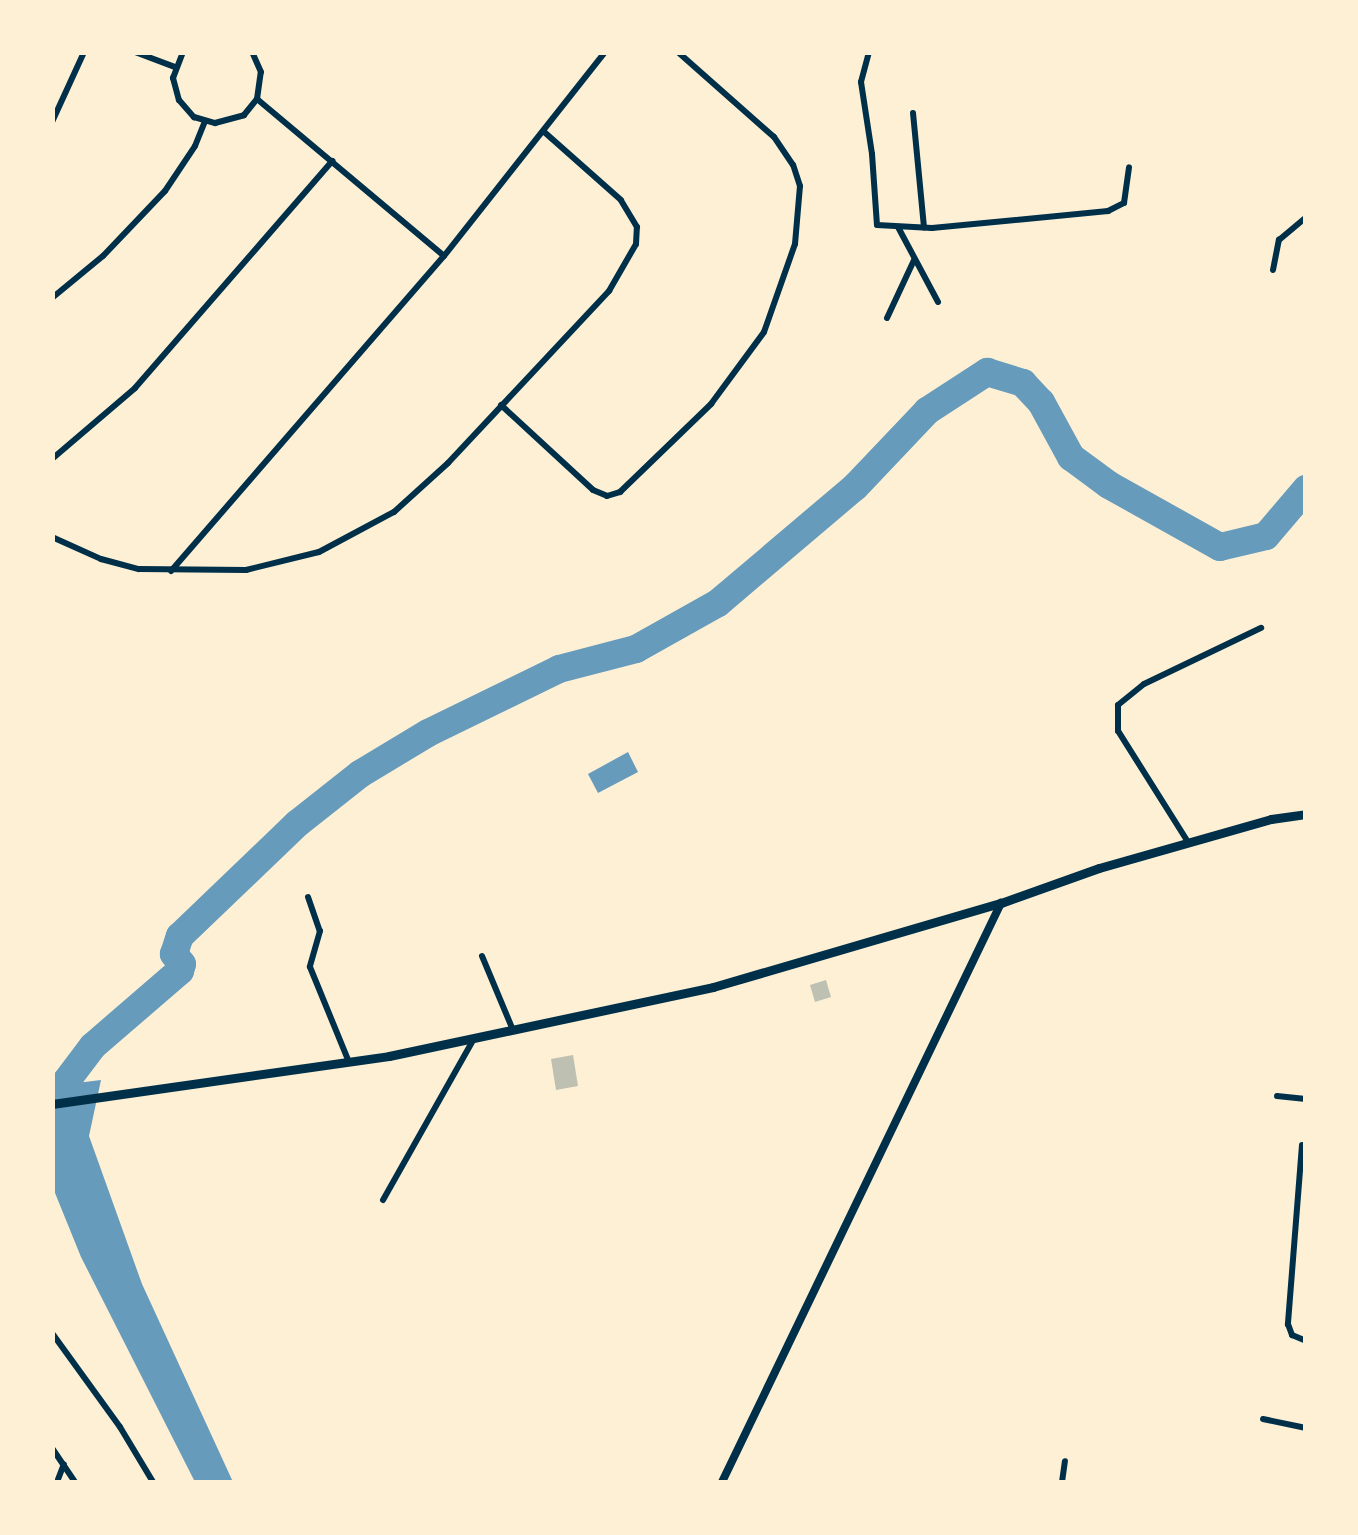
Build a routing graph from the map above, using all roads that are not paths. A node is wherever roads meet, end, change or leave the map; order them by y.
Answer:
1 (84, 52) edge
2 (135, 52) edge
3 (182, 52) edge
4 (252, 52) edge
5 (605, 52) edge
6 (678, 52) edge
7 (869, 52) edge
8 (175, 67) junction
9 (257, 99) junction
10 (914, 114) dead end
11 (52, 122) edge
12 (204, 122) junction
13 (543, 132) junction
14 (332, 161) junction
15 (1129, 167) dead end
16 (1306, 217) edge
17 (897, 226) junction
18 (924, 228) junction
19 (444, 256) junction
20 (915, 258) junction
21 (1273, 270) dead end
22 (52, 298) edge
23 (938, 302) dead end
24 (887, 318) dead end
25 (501, 405) junction
26 (52, 459) edge
27 (52, 537) edge
28 (171, 571) junction
29 (1261, 628) dead end
30 (1306, 814) edge
31 (1188, 842) junction
32 (308, 897) dead end
33 (1000, 904) junction
34 (482, 956) dead end
35 (513, 1032) junction
36 (474, 1040) junction
37 (349, 1062) junction
38 (1277, 1096) dead end
39 (1306, 1098) edge
40 (52, 1104) edge
41 (1302, 1145) dead end
42 (383, 1200) dead end
43 (52, 1333) edge
44 (1306, 1341) edge
45 (1264, 1419) dead end
46 (1306, 1428) edge
47 (52, 1448) edge
48 (1065, 1461) dead end
49 (65, 1463) junction
50 (57, 1482) edge
51 (75, 1482) edge
52 (153, 1482) edge
53 (722, 1482) edge
54 (1062, 1482) edge

1 - 11 street
2 - 8 street
3 - 8 street
4 - 9 street
5 - 13 street
6 - 25 street
7 - 17 street
8 - 12 street
9 - 12 street
9 - 14 street
10 - 18 street
12 - 22 street
13 - 19 street
13 - 25 street
14 - 19 street
14 - 26 street
15 - 18 street
16 - 21 street
17 - 18 street
17 - 20 street
19 - 28 street
20 - 23 street
20 - 24 street
25 - 28 street
27 - 28 street
29 - 31 street
30 - 31 main road
31 - 33 main road
32 - 37 street
33 - 35 main road
33 - 53 street
34 - 35 street
35 - 36 main road
36 - 37 main road
36 - 42 street
37 - 40 main road
38 - 39 street
41 - 44 street
43 - 52 street
45 - 46 street
47 - 49 street
48 - 54 street
49 - 50 street
49 - 51 street

